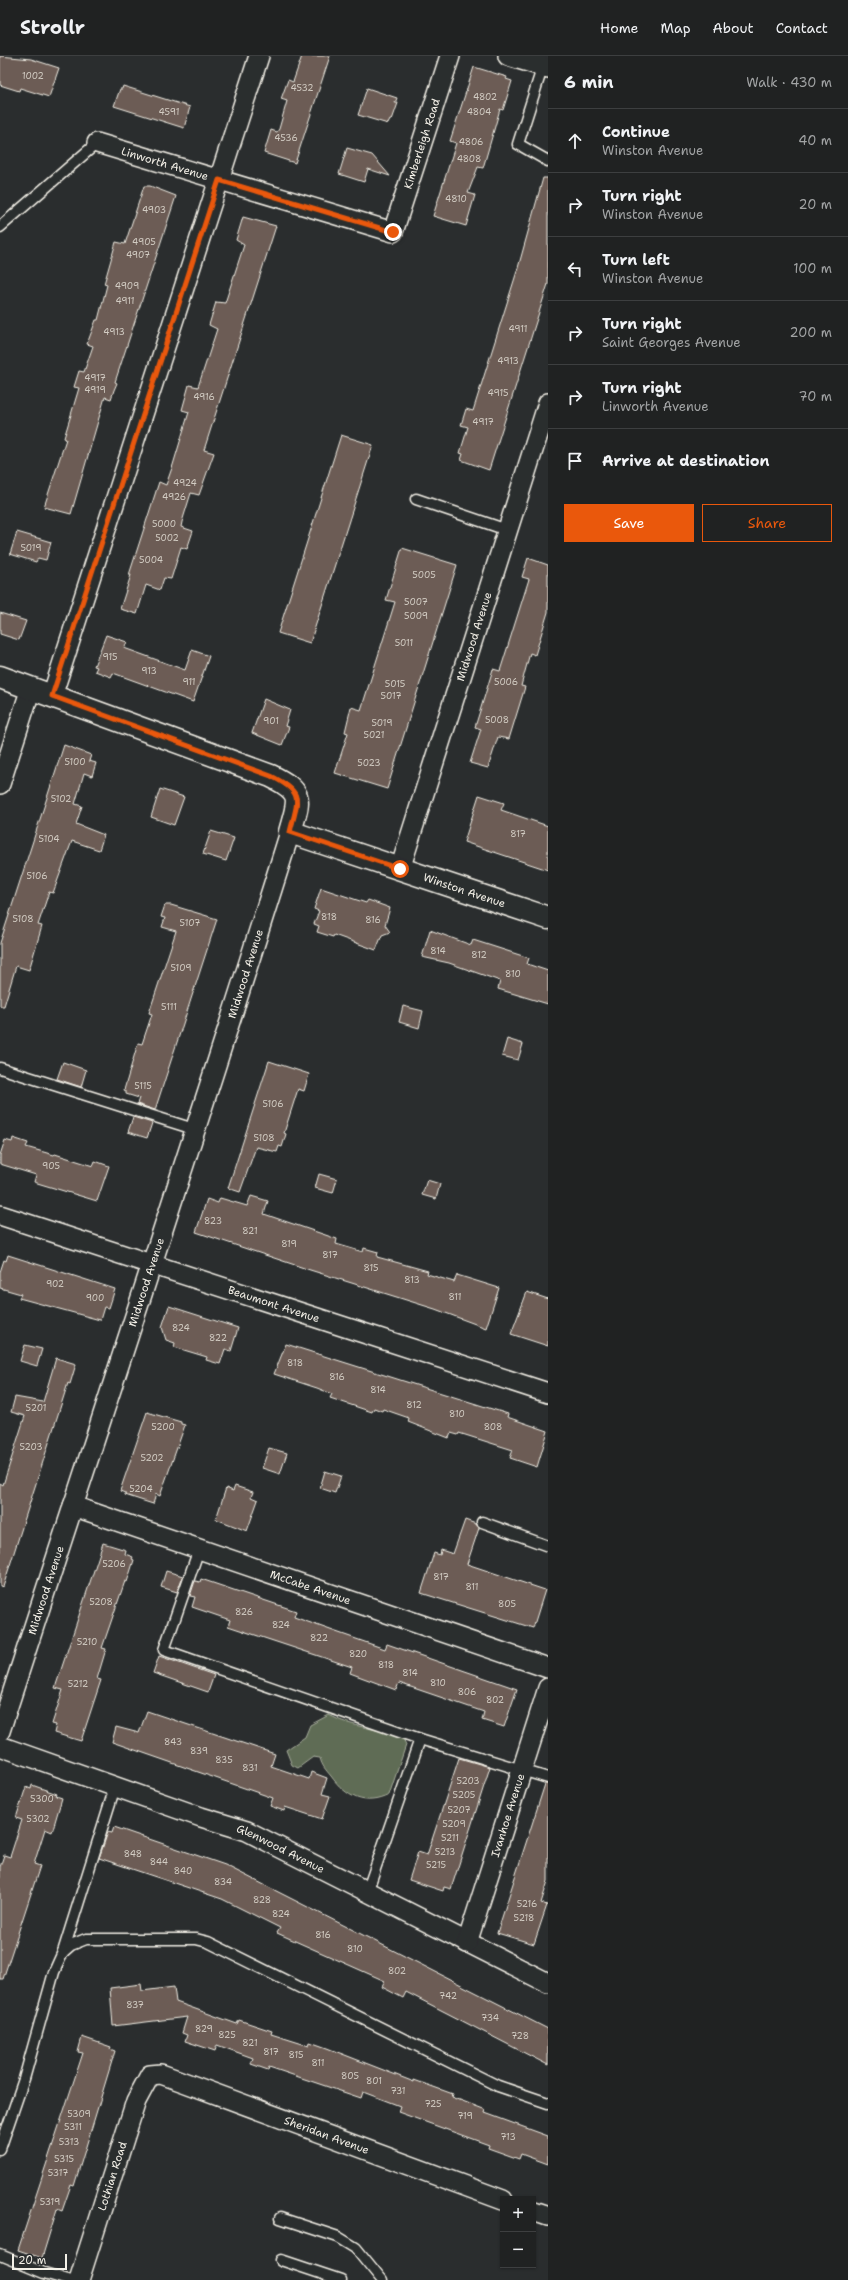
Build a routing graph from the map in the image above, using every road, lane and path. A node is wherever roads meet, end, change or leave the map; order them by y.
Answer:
1 (259, 56) edge
2 (450, 56) edge
3 (508, 56) edge
4 (545, 63) edge
5 (97, 144) joint
6 (548, 161) edge
7 (219, 180) junction
8 (0, 227) edge
9 (393, 232) joint
10 (548, 403) edge
11 (416, 499) dead end
12 (507, 530) junction
13 (0, 677) edge
14 (31, 688) junction
15 (52, 696) junction
16 (0, 784) edge
17 (290, 832) junction
18 (400, 869) junction
19 (548, 918) edge
20 (0, 1068) edge
21 (197, 1130) junction
22 (0, 1215) edge
23 (150, 1264) junction
24 (548, 1393) edge
25 (73, 1506) junction
26 (482, 1522) dead end
27 (548, 1546) edge
28 (199, 1549) junction
29 (548, 1668) edge
30 (548, 1688) edge
31 (0, 1731) edge
32 (420, 1739) junction
33 (0, 1746) edge
34 (522, 1770) junction
35 (548, 1778) edge
36 (115, 1787) junction
37 (367, 1892) junction
38 (467, 1943) junction
39 (62, 1952) junction
40 (548, 1983) edge
41 (150, 2075) joint
42 (548, 2103) edge
43 (0, 2149) edge
44 (500, 2199) edge
45 (536, 2212) edge
46 (548, 2216) edge
47 (280, 2218) dead end
48 (0, 2255) edge
49 (281, 2260) dead end
50 (68, 2280) edge
51 (79, 2280) edge
52 (340, 2280) edge
53 (382, 2280) edge

1 - 7 street
2 - 9 street, Kimberleigh Road
3 - 4 street
4 - 6 lane
5 - 7 street, Linworth Avenue
5 - 8 lane
7 - 9 street, Linworth Avenue
7 - 15 street
10 - 12 street, Midwood Avenue
11 - 12 lane
12 - 18 street, Midwood Avenue
13 - 14 street
14 - 15 street
14 - 16 street
15 - 17 street
17 - 18 street, Winston Avenue
17 - 21 street, Midwood Avenue
18 - 19 street, Winston Avenue
20 - 21 lane
21 - 23 street, Midwood Avenue
22 - 23 street, Beaumont Avenue
23 - 24 street, Beaumont Avenue
23 - 25 street, Midwood Avenue
25 - 28 street, McCabe Avenue
25 - 31 street, Midwood Avenue
26 - 27 lane
28 - 29 street, McCabe Avenue
28 - 32 lane
30 - 34 street, Ivanhoe Avenue
32 - 34 lane
32 - 37 lane
33 - 36 street, Glenwood Avenue
34 - 35 lane
34 - 38 street, Ivanhoe Avenue
36 - 37 street, Glenwood Avenue
36 - 39 lane
37 - 38 street, Glenwood Avenue
38 - 40 street, Glenwood Avenue
39 - 42 lane
39 - 43 lane
41 - 44 street, Sheridan Avenue
41 - 51 street, Lothian Road
45 - 46 street
47 - 53 lane
48 - 50 lane
49 - 52 lane

